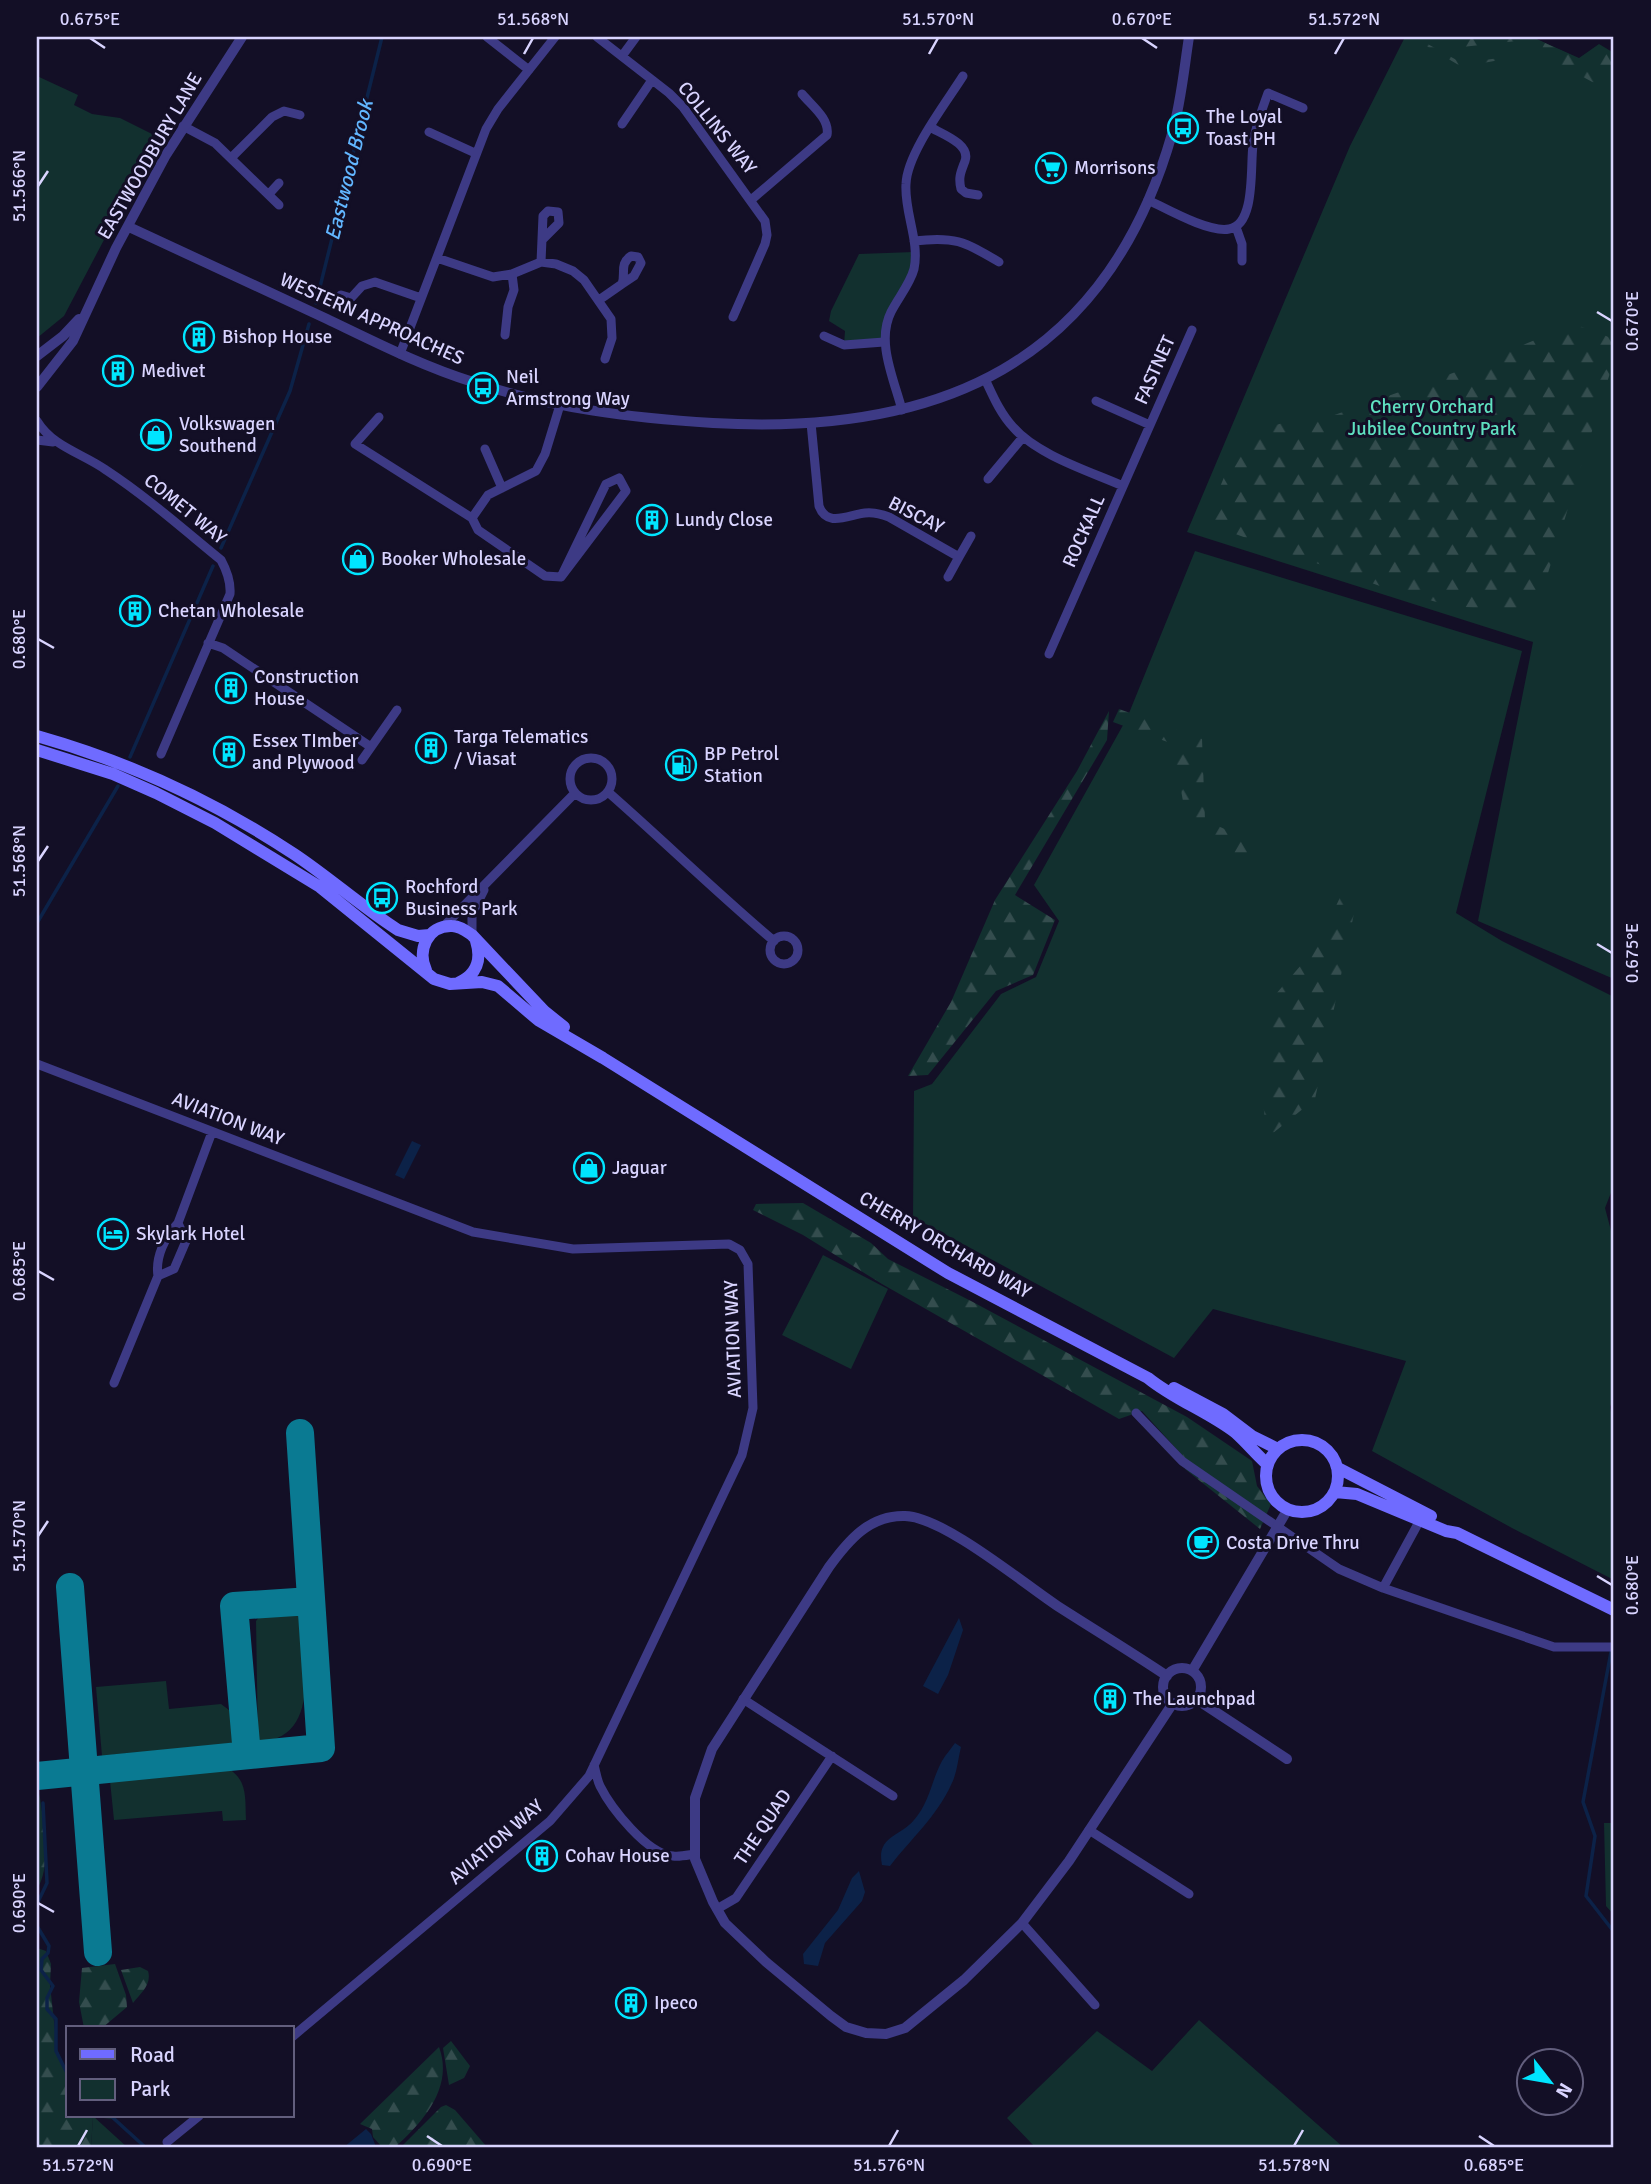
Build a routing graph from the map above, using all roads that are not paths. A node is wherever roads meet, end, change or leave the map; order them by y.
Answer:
1 (242, 37) edge
2 (487, 37) edge
3 (555, 37) edge
4 (597, 37) edge
5 (636, 37) edge
6 (1189, 37) edge
7 (622, 56) junction
8 (529, 70) junction
9 (963, 76) dead end
10 (652, 80) junction
11 (802, 94) dead end
12 (1303, 108) dead end
13 (300, 115) dead end
14 (622, 124) dead end
15 (183, 127) junction
16 (930, 127) junction
17 (429, 132) dead end
18 (475, 153) junction
19 (232, 157) junction
20 (279, 183) dead end
21 (269, 194) junction
22 (978, 195) dead end
23 (751, 200) junction
24 (1148, 200) junction
25 (279, 205) dead end
26 (129, 227) junction
27 (1236, 227) junction
28 (542, 240) dead end
29 (914, 241) junction
30 (437, 258) junction
31 (1242, 261) dead end
32 (541, 262) junction
33 (999, 262) dead end
34 (512, 274) junction
35 (622, 284) dead end
36 (341, 295) dead end
37 (94, 296) junction
38 (421, 298) junction
39 (599, 300) junction
40 (733, 317) dead end
41 (1192, 330) dead end
42 (505, 335) dead end
43 (824, 336) dead end
44 (884, 342) junction
45 (400, 354) junction
46 (37, 356) edge
47 (605, 359) dead end
48 (985, 379) junction
49 (37, 387) edge
50 (1096, 401) dead end
51 (560, 405) junction
52 (902, 410) junction
53 (379, 417) dead end
54 (37, 421) edge
55 (811, 423) junction
56 (1150, 425) junction
57 (1023, 436) junction
58 (37, 440) edge
59 (55, 442) junction
60 (485, 449) dead end
61 (988, 479) dead end
62 (1123, 486) junction
63 (502, 488) junction
64 (472, 518) junction
65 (971, 536) dead end
66 (959, 557) junction
67 (561, 577) junction
68 (948, 578) dead end
69 (208, 643) junction
70 (1049, 654) dead end
71 (397, 710) dead end
72 (37, 737) edge
73 (371, 747) junction
74 (37, 750) edge
75 (161, 754) dead end
76 (362, 760) dead end
77 (608, 792) junction
78 (575, 793) junction
79 (488, 882) junction
80 (443, 927) junction
81 (430, 935) junction
82 (474, 938) junction
83 (774, 941) dead end
84 (428, 973) junction
85 (458, 983) junction
86 (603, 1058) junction
87 (37, 1064) edge
88 (212, 1132) junction
89 (178, 1223) junction
90 (158, 1276) junction
91 (1148, 1378) junction
92 (114, 1383) dead end
93 (1136, 1413) dead end
94 (1278, 1449) junction
95 (1267, 1464) junction
96 (1338, 1468) junction
97 (1335, 1492) junction
98 (1288, 1509) junction
99 (1420, 1520) junction
100 (1278, 1527) junction
101 (1457, 1533) junction
102 (1383, 1588) junction
103 (1614, 1610) edge
104 (1614, 1647) edge
105 (1192, 1671) junction
106 (1167, 1676) junction
107 (743, 1699) junction
108 (1196, 1699) junction
109 (1173, 1703) junction
110 (832, 1756) junction
111 (1287, 1759) dead end
112 (594, 1765) junction
113 (893, 1796) dead end
114 (1089, 1830) junction
115 (695, 1854) junction
116 (1189, 1894) dead end
117 (717, 1909) junction
118 (1022, 1923) junction
119 (1095, 2004) dead end
120 (294, 2035) edge
121 (197, 2118) edge
122 (167, 2142) dead end

1 - 15 street, EASTWOODBURY LANE
2 - 8 street
3 - 8 street
4 - 7 street, COLLINS WAY
5 - 7 street
6 - 24 street, WESTERN APPROACHES
7 - 10 street, COLLINS WAY
8 - 18 street
9 - 16 street
10 - 14 street, COLLINS WAY
10 - 23 street, COLLINS WAY
11 - 23 street, COLLINS WAY
12 - 27 street
13 - 19 street
15 - 19 street
15 - 26 street, EASTWOODBURY LANE
16 - 22 street
16 - 29 street
17 - 18 street
18 - 30 street
19 - 21 street
20 - 21 street
21 - 25 street
23 - 40 street, COLLINS WAY
24 - 27 street
24 - 48 street, WESTERN APPROACHES
26 - 37 street, EASTWOODBURY LANE
26 - 45 street, WESTERN APPROACHES
27 - 31 street
28 - 32 street
29 - 33 street
29 - 44 street
30 - 34 street
30 - 38 street
32 - 34 street
32 - 39 street
34 - 42 street
35 - 39 street
36 - 38 street
37 - 46 street, EASTWOODBURY LANE
37 - 49 street, EASTWOODBURY LANE
38 - 45 street
39 - 47 street
41 - 56 street, FASTNET
43 - 44 street
44 - 52 street
45 - 51 street, WESTERN APPROACHES
48 - 52 street, WESTERN APPROACHES
48 - 57 street, ROCKALL
50 - 56 street, FASTNET
51 - 55 street, WESTERN APPROACHES
51 - 63 street
52 - 55 street, WESTERN APPROACHES
53 - 64 street
54 - 59 street, COMET WAY
55 - 66 street, BISCAY
56 - 62 street, FASTNET
57 - 61 street
57 - 62 street, ROCKALL
58 - 59 street, COMET WAY
59 - 69 street, COMET WAY
60 - 63 street
62 - 70 street, ROCKALL
63 - 64 street
64 - 67 street
65 - 66 street, BISCAY
66 - 68 street, BISCAY
67 - 67 street
69 - 73 street
69 - 75 street, COMET WAY
71 - 73 street
72 - 81 main road
73 - 76 street
74 - 84 main road, CHERRY ORCHARD WAY
77 - 78 street
77 - 78 street
77 - 83 street
78 - 79 street
79 - 80 street
79 - 82 street
80 - 81 main road
80 - 82 main road
81 - 84 main road
82 - 85 main road
82 - 86 main road, CHERRY ORCHARD WAY
84 - 85 main road, CHERRY ORCHARD WAY
85 - 86 main road, CHERRY ORCHARD WAY
86 - 91 main road, CHERRY ORCHARD WAY
87 - 88 street, AVIATION WAY
88 - 89 street
88 - 112 street, AVIATION WAY
89 - 90 street
89 - 90 street
90 - 92 street
91 - 94 main road
91 - 95 main road, CHERRY ORCHARD WAY
93 - 100 street
94 - 95 main road
94 - 96 main road
95 - 98 main road
96 - 97 main road
96 - 101 main road
97 - 98 main road
97 - 99 main road
98 - 100 street
99 - 101 main road
99 - 102 street
100 - 102 street
100 - 105 street
101 - 103 main road
102 - 104 street
105 - 106 street
105 - 108 street
106 - 107 street
106 - 109 street
107 - 110 street
107 - 115 street
108 - 109 street
108 - 111 street
109 - 114 street
110 - 113 street
110 - 117 street, THE QUAD
112 - 115 street
112 - 120 street, AVIATION WAY
114 - 116 street
114 - 118 street
115 - 117 street
117 - 118 street
118 - 119 street
121 - 122 street

